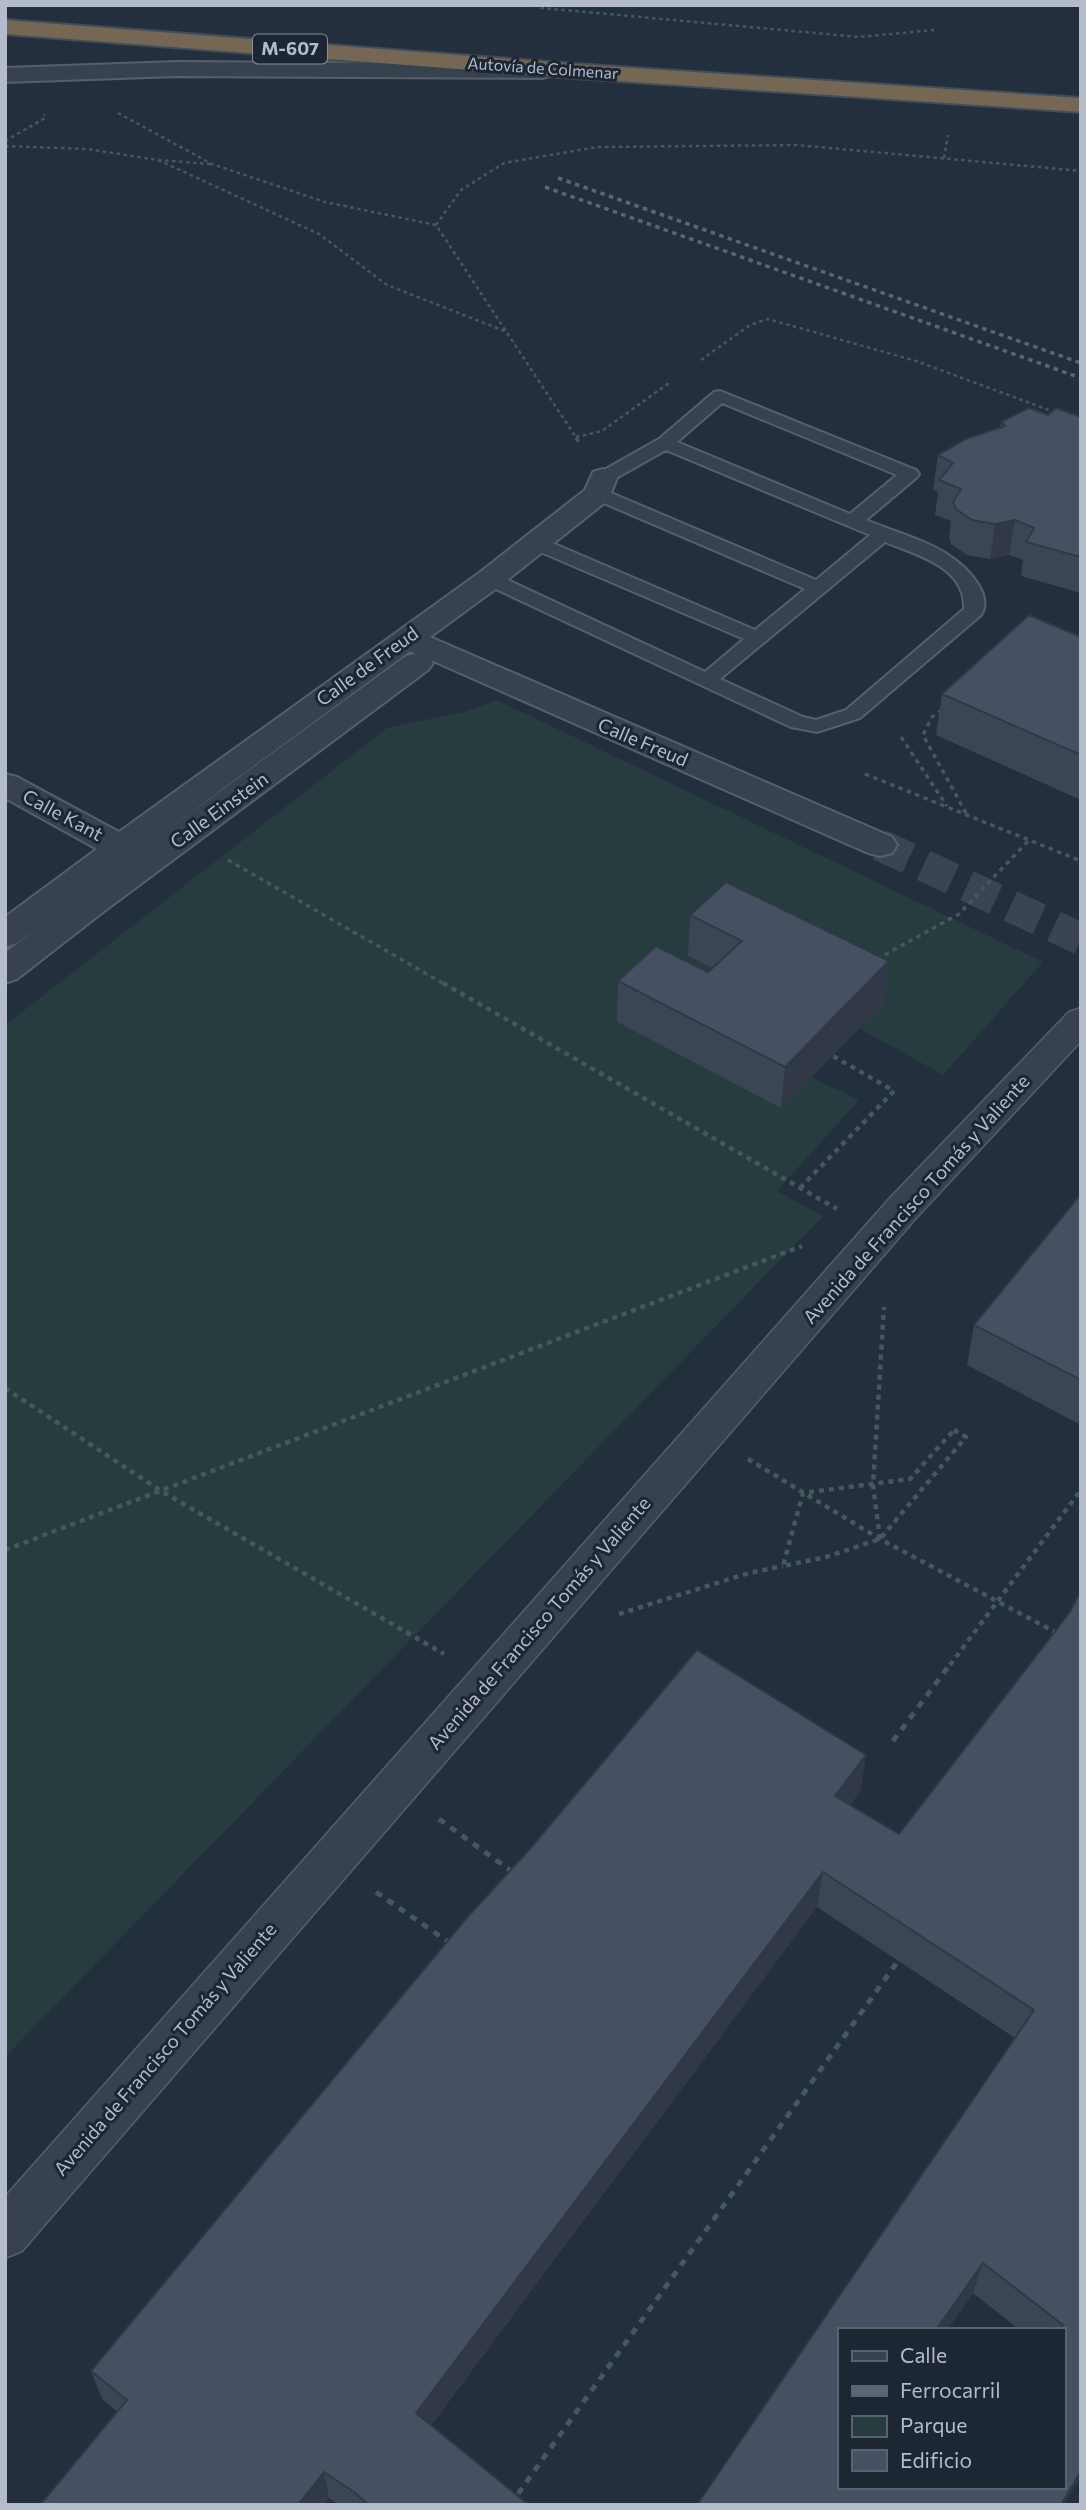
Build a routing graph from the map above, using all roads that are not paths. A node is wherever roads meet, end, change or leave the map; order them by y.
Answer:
1 (5, 27) edge
2 (575, 71) junction
3 (5, 75) edge
4 (1081, 105) edge
5 (665, 443) junction
6 (601, 486) junction
7 (853, 522) junction
8 (883, 534) junction
9 (536, 543) junction
10 (489, 579) junction
11 (818, 588) junction
12 (757, 638) junction
13 (419, 645) junction
14 (706, 680) junction
15 (5, 784) edge
16 (880, 845) tunnel mouth
17 (135, 855) junction
18 (5, 935) edge
19 (5, 971) edge
20 (1081, 1020) edge
21 (5, 2234) edge

1 - 2 highway, Autovía de Colmenar / M-607
2 - 3 street
2 - 4 highway, Autovía de Colmenar / M-607
5 - 6 lane
5 - 7 lane
5 - 7 lane
6 - 9 street, Calle de Freud
6 - 11 lane
7 - 8 lane
8 - 11 lane
8 - 14 lane
9 - 10 street, Calle de Freud
9 - 12 lane
10 - 13 street, Calle de Freud
10 - 14 lane
11 - 12 lane
12 - 14 lane
13 - 16 street, Calle Freud
13 - 17 street, Calle de Freud
13 - 17 street, Calle Einstein
15 - 17 street, Calle Kant
17 - 18 street, Calle Einstein
17 - 19 street, Calle Einstein
20 - 21 street, Avenida de Francisco Tomás y Valiente

